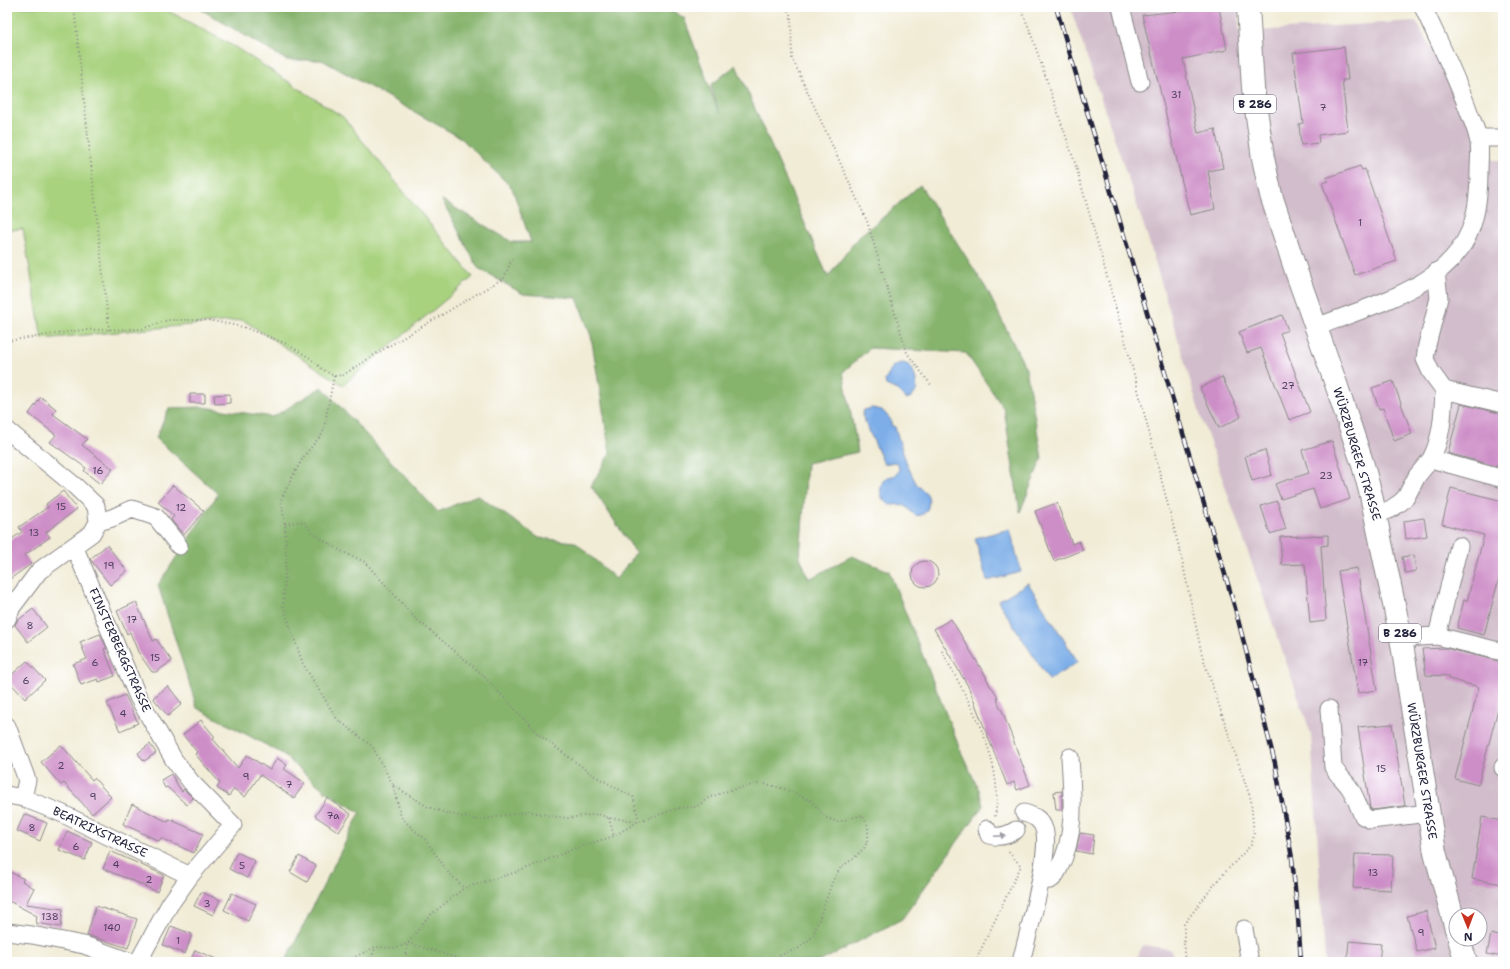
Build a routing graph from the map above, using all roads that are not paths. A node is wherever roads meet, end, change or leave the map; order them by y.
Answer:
1 (1121, 7) edge
2 (1248, 7) edge
3 (1422, 7) edge
4 (1140, 82) dead end
5 (1478, 138) junction
6 (1503, 138) edge
7 (1436, 272) junction
8 (1316, 327) junction
9 (1444, 390) junction
10 (1503, 404) edge
11 (7, 430) edge
12 (1431, 459) junction
13 (1503, 477) edge
14 (1376, 515) junction
15 (98, 522) junction
16 (74, 546) junction
17 (179, 546) dead end
18 (1458, 546) dead end
19 (7, 619) edge
20 (1437, 636) junction
21 (1401, 638) junction
22 (1503, 652) edge
23 (1329, 709) dead end
24 (7, 726) edge
25 (1070, 757) dead end
26 (15, 797) edge
27 (1428, 813) junction
28 (1024, 814) dead end
29 (991, 823) road end
30 (1016, 830) dead end
31 (190, 876) junction
32 (1041, 880) junction
33 (1449, 907) edge
34 (1244, 929) dead end
35 (7, 932) edge
36 (1461, 947) edge
37 (131, 962) edge
38 (138, 962) edge
39 (1020, 962) edge
40 (1250, 962) edge
41 (1466, 962) edge

1 - 4 street
2 - 8 main road, WÜRZBURGER STRASSE / B 286
3 - 5 street
5 - 6 street
5 - 7 street
7 - 8 street
7 - 9 street
8 - 14 main road, WÜRZBURGER STRASSE / B 286
9 - 10 street
9 - 12 street
11 - 15 street
12 - 13 street
12 - 14 street
14 - 21 main road, WÜRZBURGER STRASSE / B 286
15 - 16 street
15 - 17 street
16 - 19 street
16 - 31 street, FINSTERBERGSTRASSE
18 - 20 street
20 - 21 street
20 - 22 street
21 - 27 main road, WÜRZBURGER STRASSE / B 286
23 - 27 street
24 - 26 street
25 - 32 street
26 - 31 street, BEATRIXSTRASSE
27 - 33 main road, WÜRZBURGER STRASSE / B 286
28 - 32 street
29 -> 30 street
31 - 38 street, FINSTERBERGSTRASSE
32 - 39 street
34 - 40 street
35 - 37 street
36 - 41 main road

